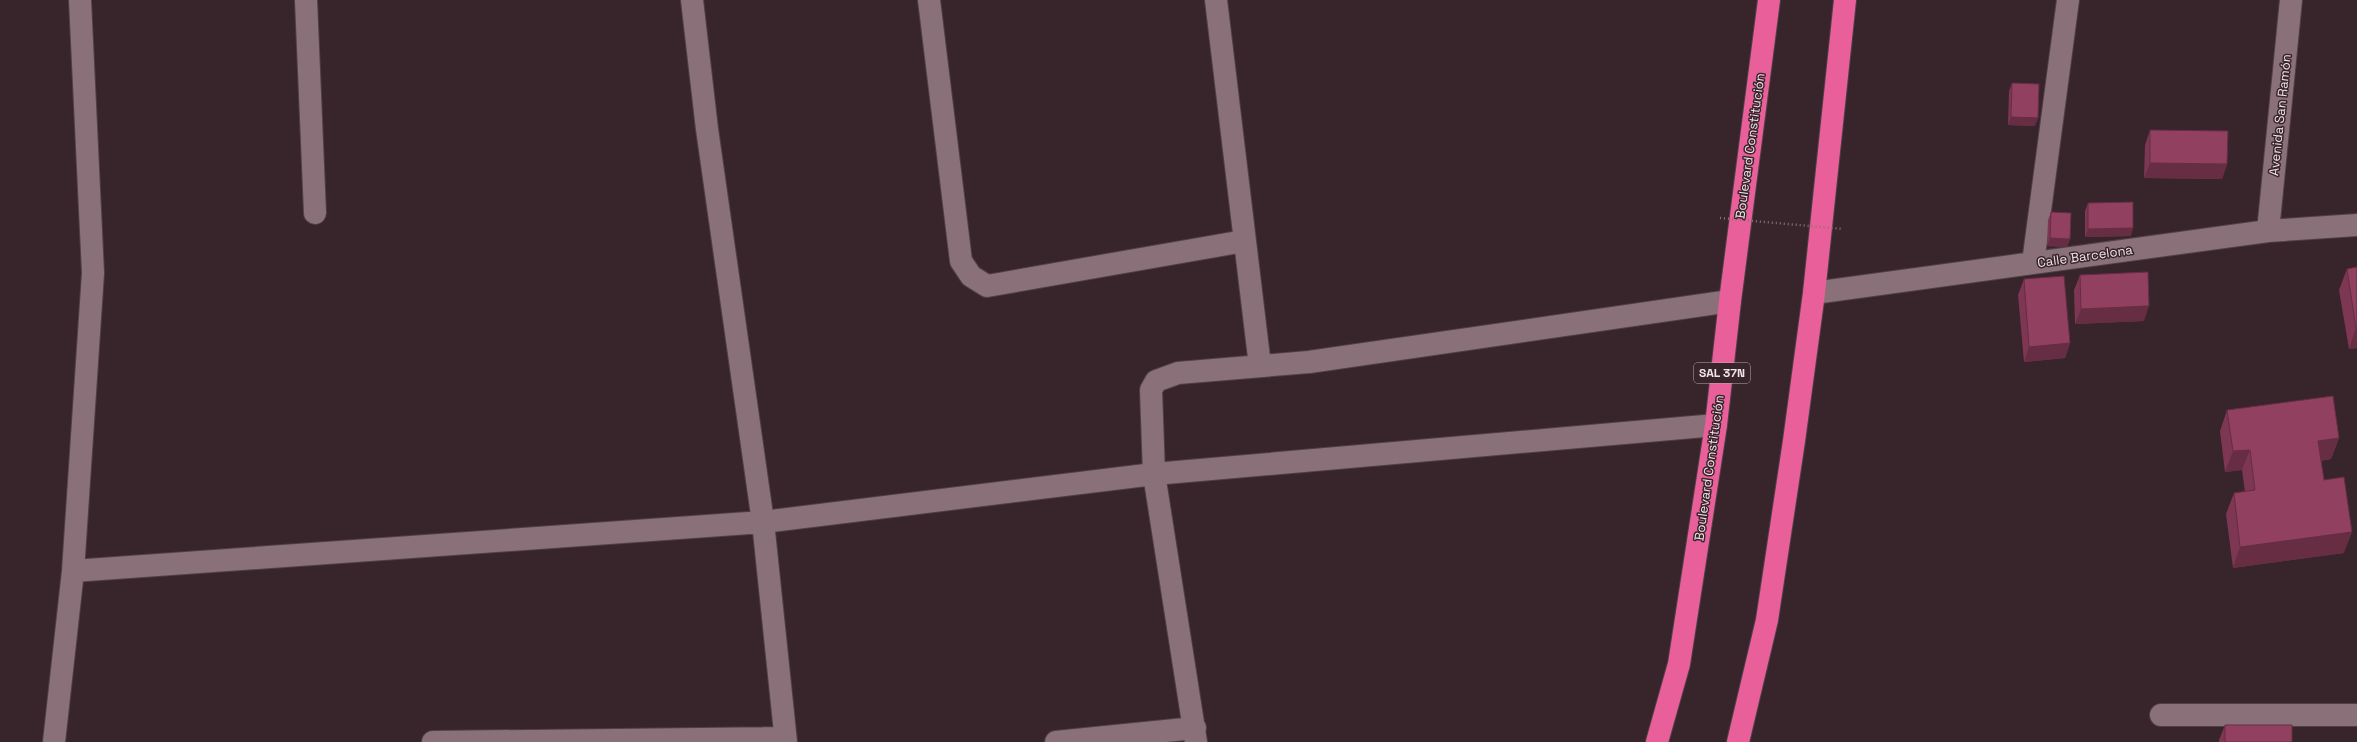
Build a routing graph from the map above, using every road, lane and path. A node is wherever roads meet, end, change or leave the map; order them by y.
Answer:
1 (80, 0) edge
2 (306, 0) edge
3 (692, 0) edge
4 (929, 0) edge
5 (1216, 0) edge
6 (1769, 0) edge
7 (1845, 0) edge
8 (2068, 0) edge
9 (2291, 0) edge
10 (316, 213) dead end
11 (1720, 218) dead end
12 (2357, 225) edge
13 (1843, 229) dead end
14 (2268, 231) junction
15 (1244, 241) junction
16 (2033, 263) junction
17 (1814, 293) junction
18 (1730, 301) junction
19 (1260, 366) junction
20 (1716, 425) junction
21 (1154, 474) junction
22 (763, 522) junction
23 (73, 571) junction
24 (2161, 715) dead end
25 (2357, 715) edge
26 (1196, 735) edge
27 (786, 740) edge
28 (54, 742) edge
29 (433, 742) edge
30 (1056, 742) edge
31 (1656, 742) edge
32 (1738, 742) edge

1 - 23 street
2 - 10 street
3 - 22 street
4 - 15 street
5 - 15 street
6 - 18 highway, Boulevard Constitución / SAL 37N
7 - 17 highway
8 - 16 street
9 - 14 street, Avenida San Ramón
11 - 13 path, bridge
12 - 14 street, Calle Barcelona
14 - 16 street, Calle Barcelona
15 - 19 street
16 - 17 street, Calle Barcelona
17 - 32 highway
18 - 19 street
18 - 20 highway, Boulevard Constitución / SAL 37N
19 - 21 street
20 - 21 street
20 - 31 highway, Boulevard Constitución / SAL 37N
21 - 22 street
21 - 26 street
22 - 23 street
22 - 27 street
23 - 28 street
24 - 25 street
26 - 30 street
27 - 29 street

